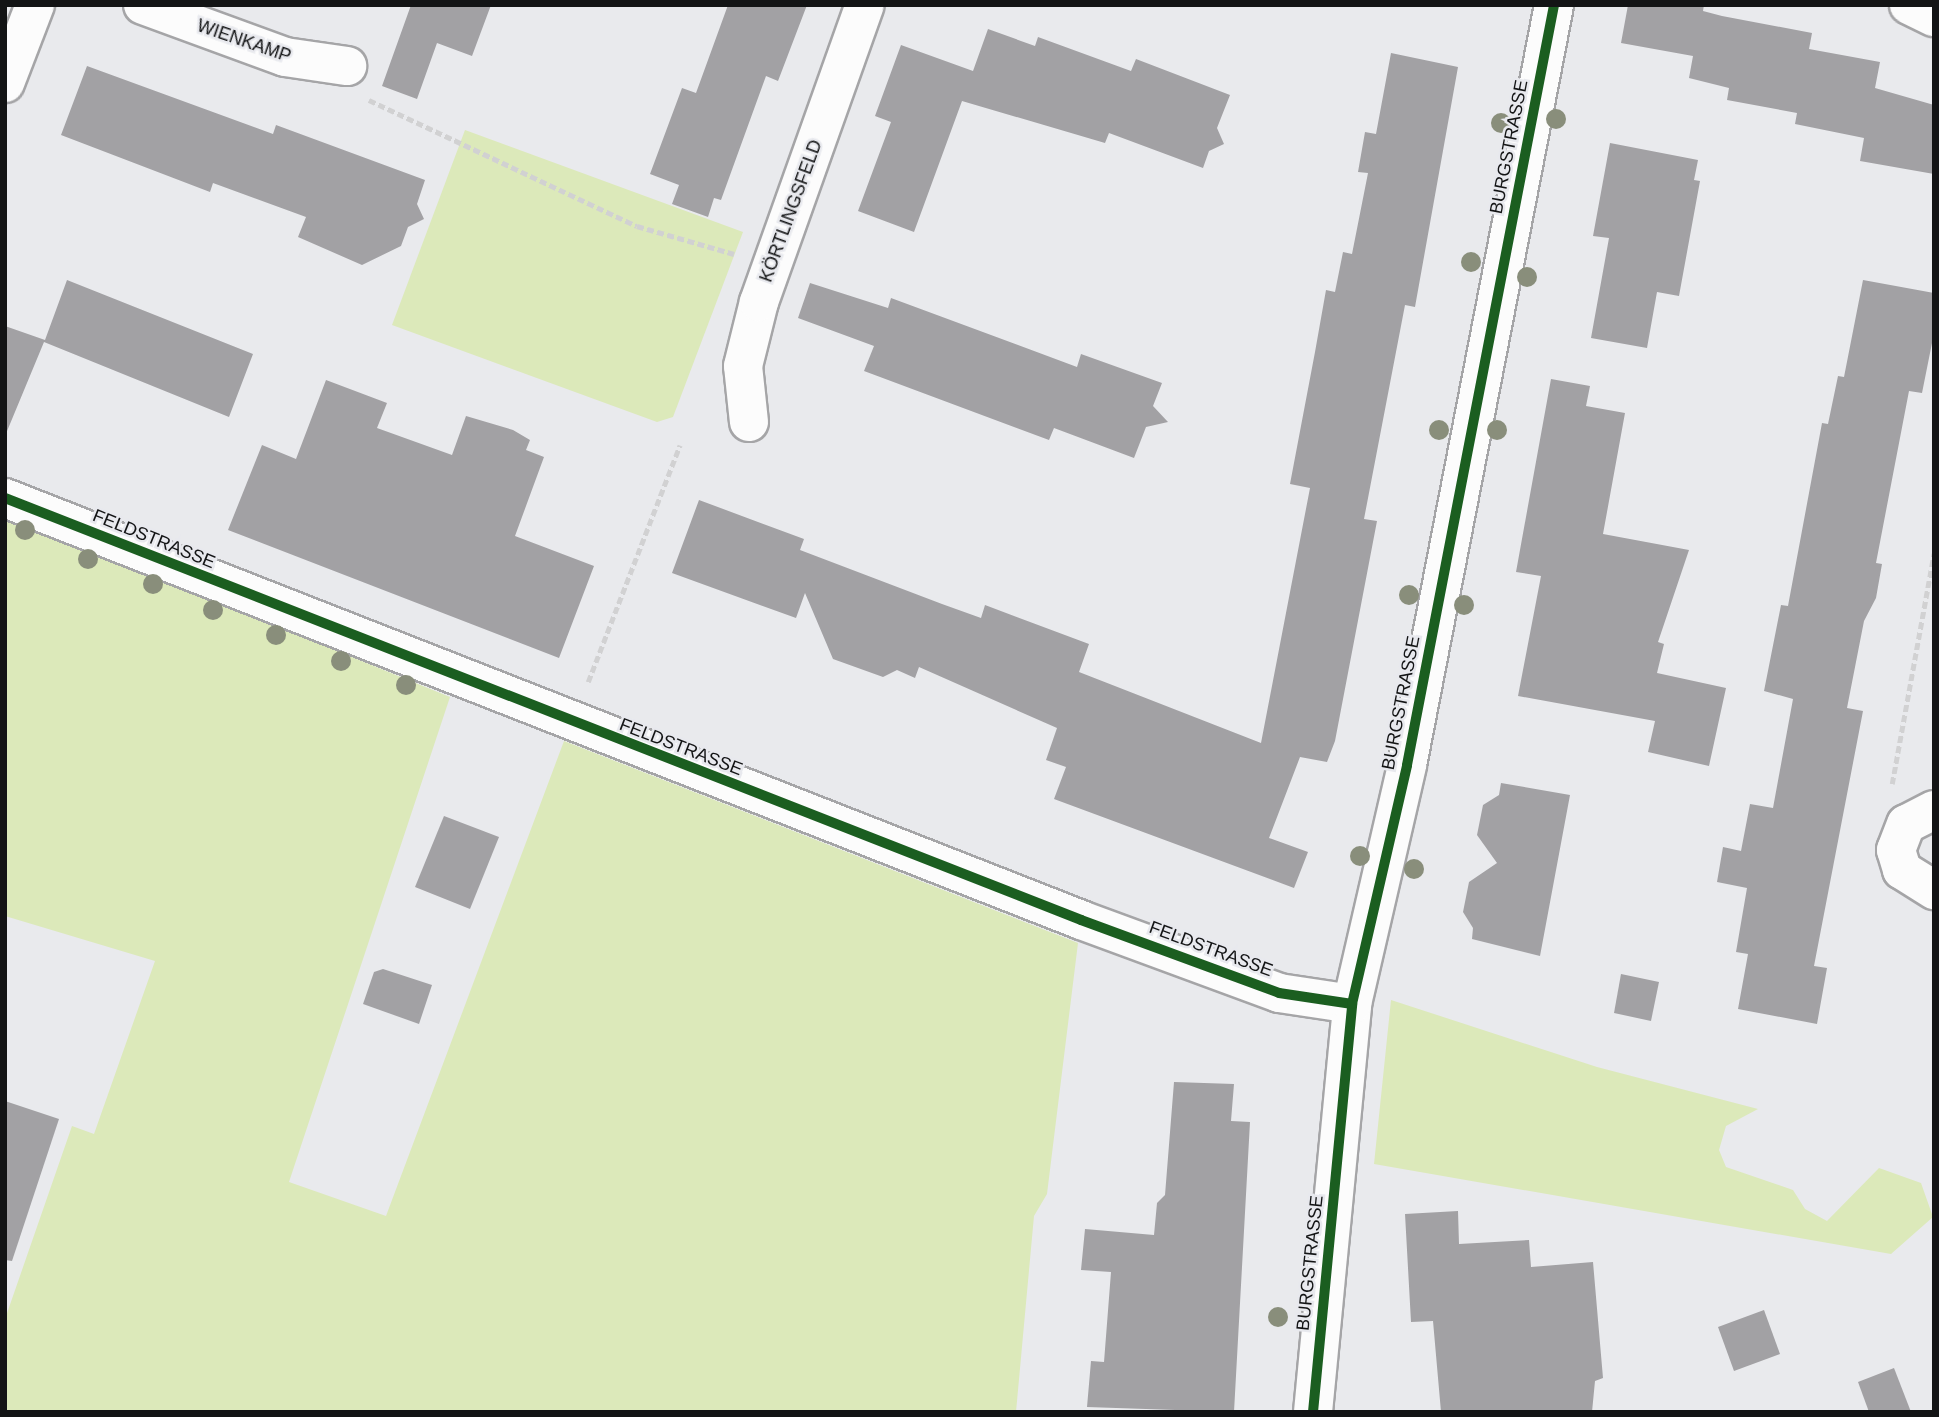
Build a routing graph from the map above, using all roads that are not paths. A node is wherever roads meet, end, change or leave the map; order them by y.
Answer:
1 (35, 5) edge
2 (143, 5) edge
3 (865, 5) edge
4 (1554, 5) edge
5 (1909, 5) edge
6 (1934, 17) edge
7 (336, 64) road end
8 (5, 83) edge
9 (749, 422) dead end
10 (5, 498) edge
11 (1920, 817) edge
12 (1934, 890) edge
13 (1352, 1004) junction
14 (1313, 1412) edge

1 - 8 street
2 - 7 street, WIENKAMP
3 - 9 street, KÖRTLINGSFELD
4 - 13 street, BURGSTRASSE
5 - 6 street
10 - 13 street, FELDSTRASSE
11 - 12 street
13 - 14 street, BURGSTRASSE

